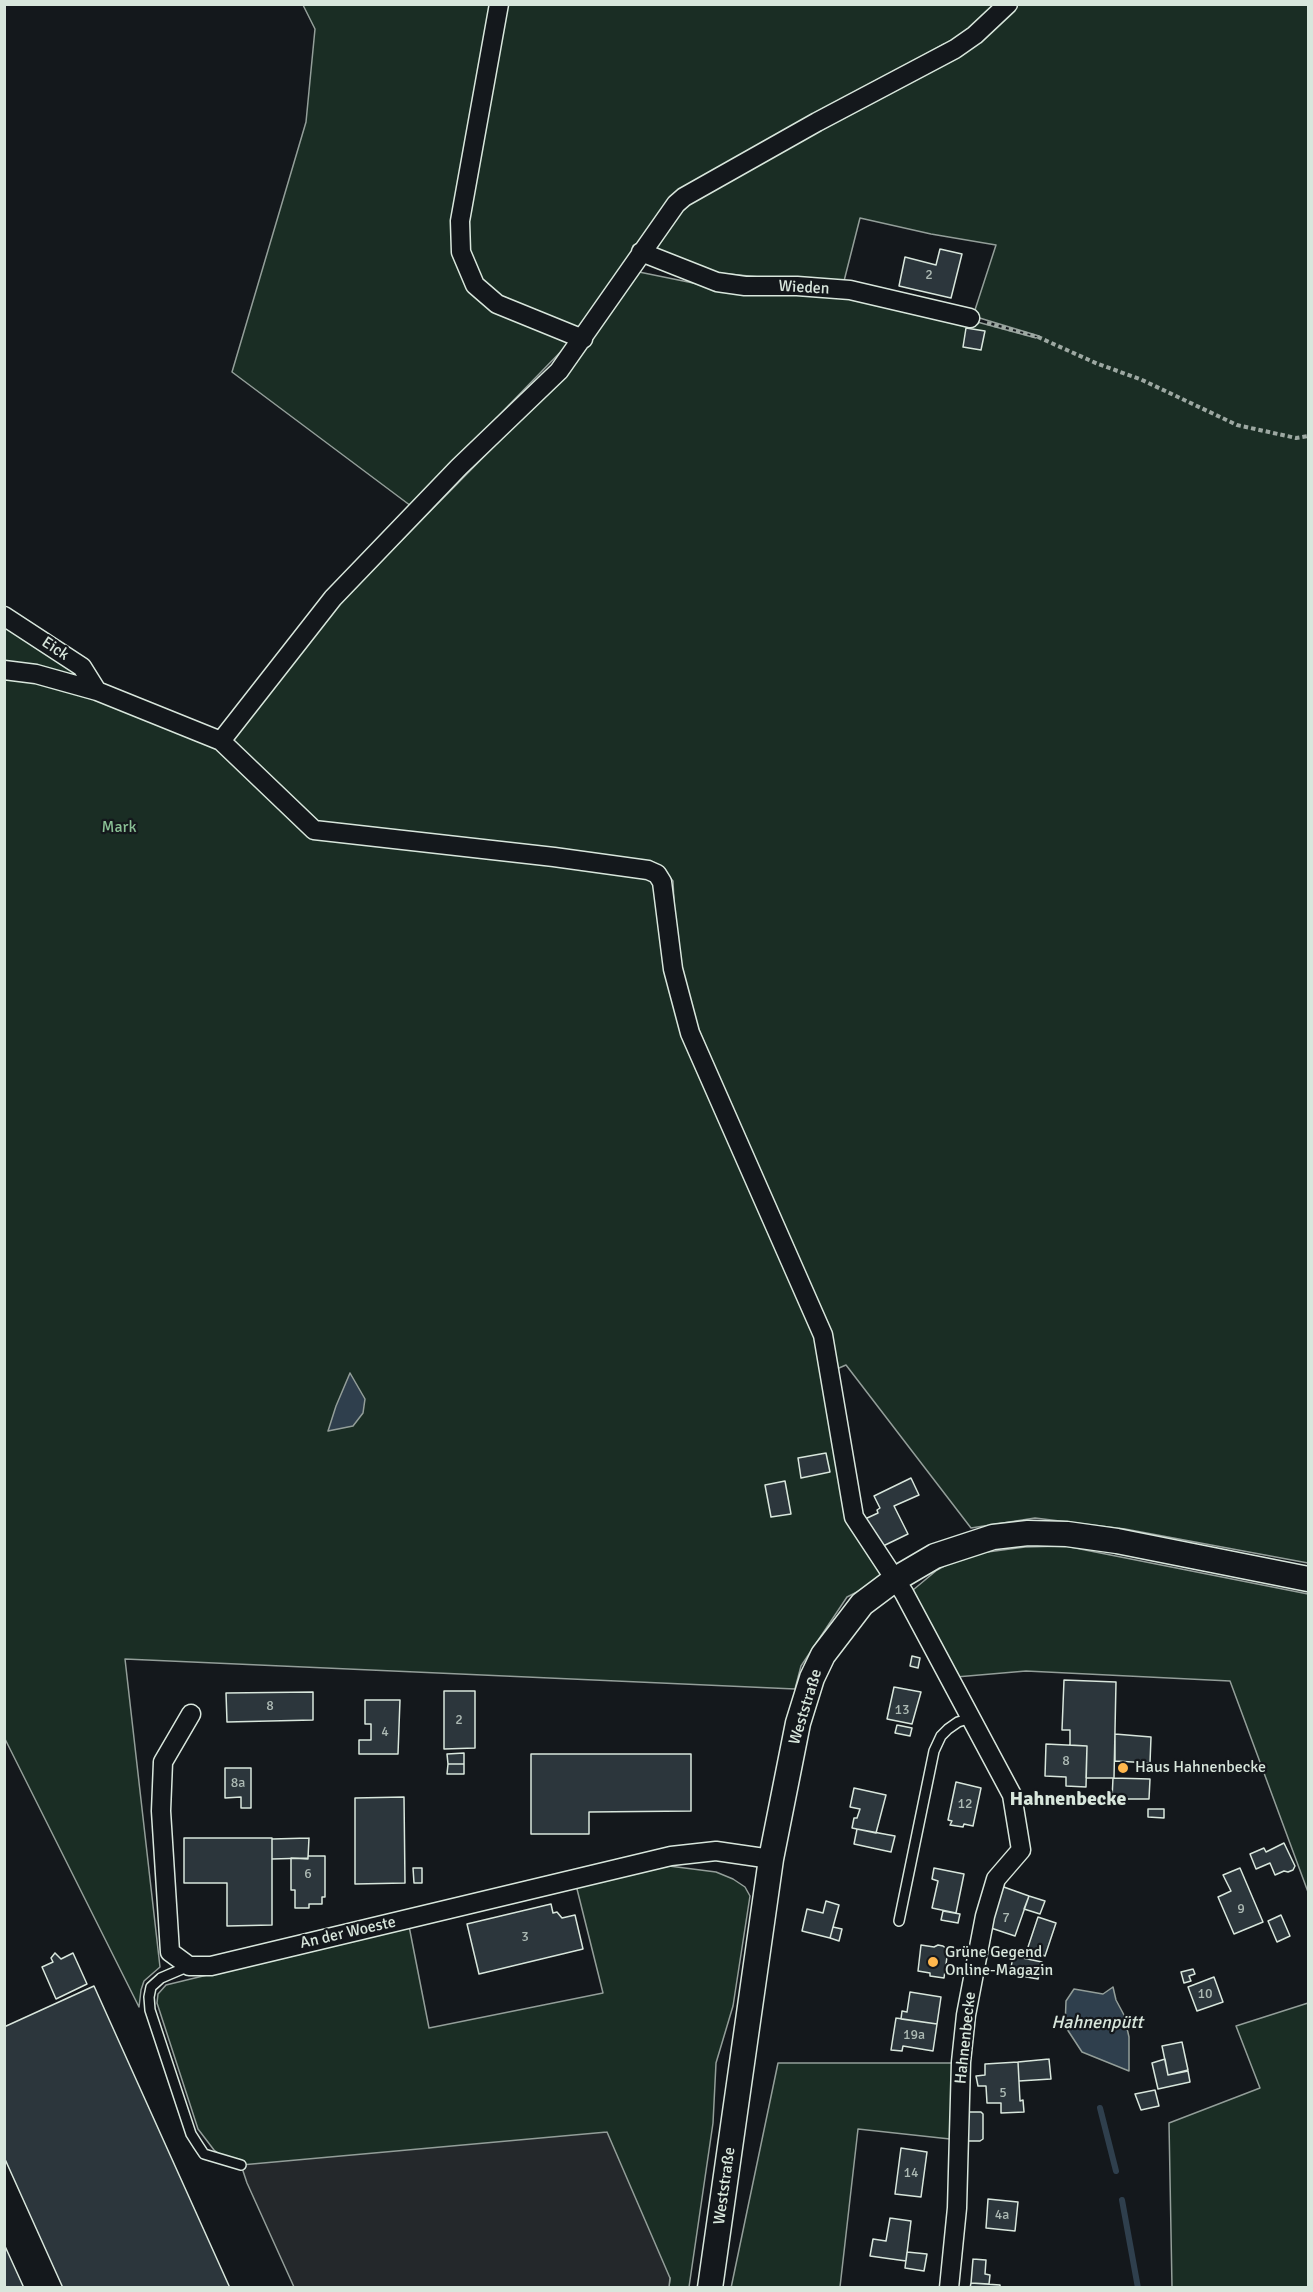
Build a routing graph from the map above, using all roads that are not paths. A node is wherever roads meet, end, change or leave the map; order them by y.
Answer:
1 (499, 4) edge
2 (1008, 4) edge
3 (641, 252) junction
4 (970, 318) road end
5 (583, 339) junction
6 (4, 616) edge
7 (4, 670) edge
8 (97, 691) junction
9 (221, 741) junction
10 (1308, 1579) edge
11 (894, 1580) junction
12 (192, 1714) dead end
13 (971, 1718) junction
14 (771, 1859) junction
15 (899, 1921) dead end
16 (189, 1966) junction
17 (241, 2164) dead end
18 (710, 2288) edge
19 (949, 2288) edge

1 - 5 street
2 - 3 street
3 - 4 street, Wieden
3 - 5 street
5 - 9 street
6 - 8 street, Eick
7 - 8 street
8 - 9 street
9 - 11 street, Hahnenbecke
10 - 11 main road, Weststraße
11 - 13 street, Hahnenbecke
11 - 14 main road, Weststraße
12 - 16 street
13 - 15 lane
13 - 19 street, Hahnenbecke
14 - 16 street, An der Woeste
14 - 18 main road, Weststraße
16 - 17 lane

